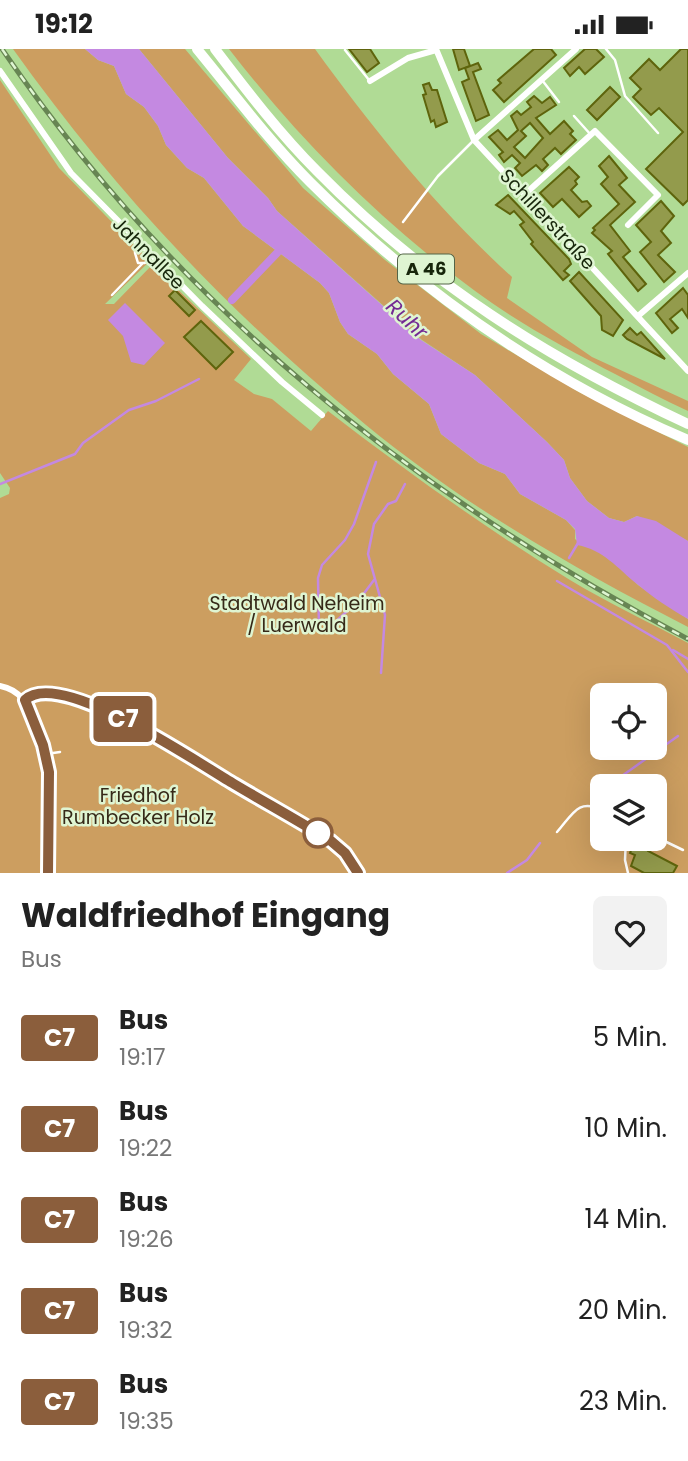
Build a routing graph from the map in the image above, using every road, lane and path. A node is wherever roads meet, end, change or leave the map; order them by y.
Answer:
1 (197, 49) edge
2 (215, 49) edge
3 (576, 49) edge
4 (606, 49) edge
5 (345, 50) edge
6 (436, 50) edge
7 (0, 71) edge
8 (370, 81) joint
9 (542, 81) junction
10 (559, 102) dead end
11 (574, 115) dead end
12 (658, 132) dead end
13 (591, 135) junction
14 (474, 140) junction
15 (526, 194) junction
16 (403, 222) dead end
17 (628, 225) dead end
18 (135, 240) junction
19 (151, 256) junction
20 (142, 264) junction
21 (688, 272) edge
22 (112, 295) dead end
23 (638, 316) junction
24 (688, 371) edge
25 (322, 415) dead end
26 (688, 424) edge
27 (688, 440) edge
28 (0, 686) edge
29 (25, 700) junction
30 (60, 752) dead end
31 (46, 754) junction
32 (590, 804) edge
33 (557, 832) dead end
34 (667, 842) edge
35 (683, 850) dead end
36 (625, 851) edge
37 (48, 873) edge
38 (358, 873) edge
39 (628, 873) edge

1 - 27 highway, A 46
2 - 26 highway, A 46
3 - 9 street
4 - 12 lane
5 - 8 lane
6 - 8 street
6 - 14 street, Schillerstraße
7 - 18 street, Jahnallee
9 - 10 lane
9 - 14 street
11 - 13 lane
13 - 15 street
13 - 17 street
14 - 15 street, Schillerstraße
14 - 16 lane
15 - 23 street, Schillerstraße
18 - 19 street, Jahnallee
18 - 20 lane
19 - 20 lane
19 - 25 street, Jahnallee
20 - 22 lane
21 - 23 street
23 - 24 street, Schillerstraße
28 - 29 street
29 - 31 street
29 - 38 street
30 - 31 lane
31 - 37 street
32 - 33 lane
34 - 35 lane
36 - 39 lane

